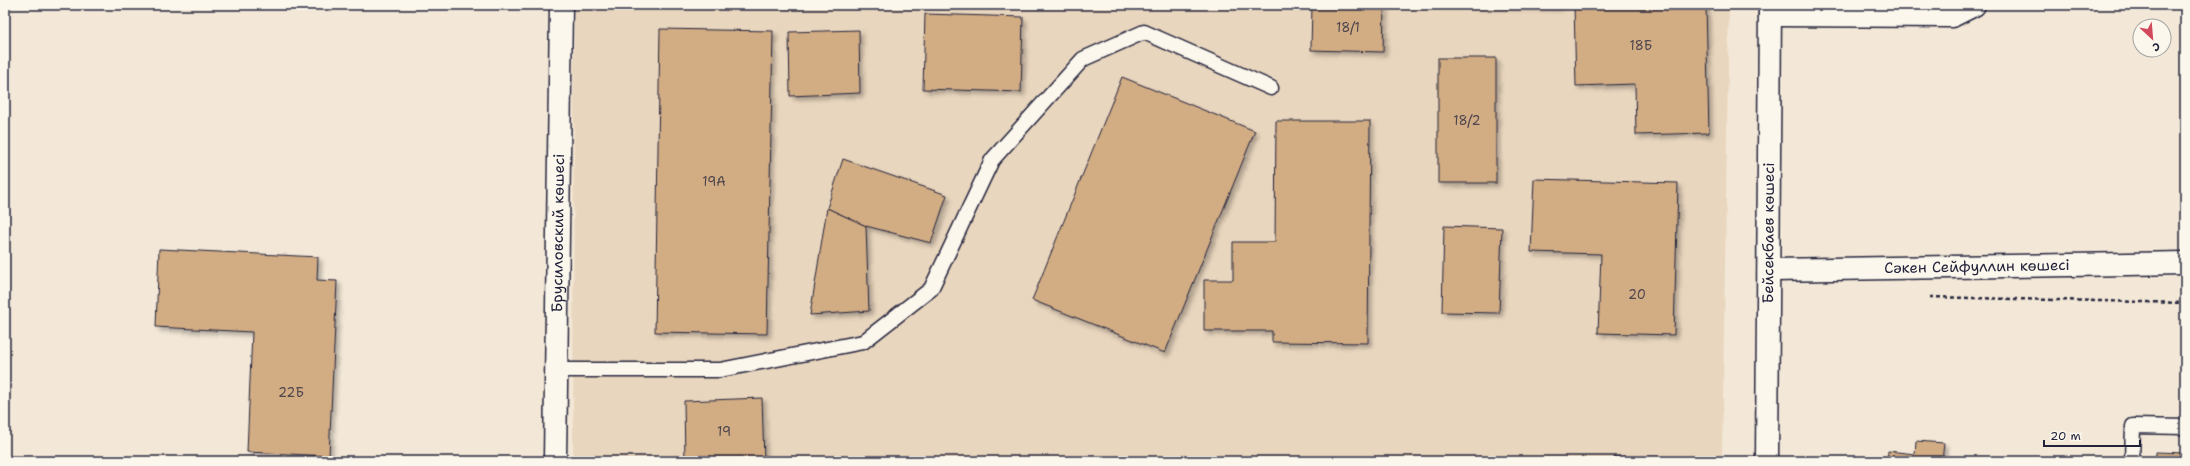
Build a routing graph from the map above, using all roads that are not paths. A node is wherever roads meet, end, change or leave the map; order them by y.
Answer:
1 (561, 5) edge
2 (1974, 5) edge
3 (1770, 10) edge
4 (1271, 88) dead end
5 (2185, 263) edge
6 (1769, 270) junction
7 (556, 370) junction
8 (2185, 427) edge
9 (555, 461) edge
10 (1767, 461) edge
11 (2132, 461) edge

1 - 7 street, Брусиловский көшесі
2 - 3 street
3 - 6 street, Бейсекбаев көшесі
4 - 7 lane
5 - 6 street, Сәкен Сейфуллин көшесі
6 - 10 street, Бейсекбаев көшесі
7 - 9 street, Брусиловский көшесі
8 - 11 lane

